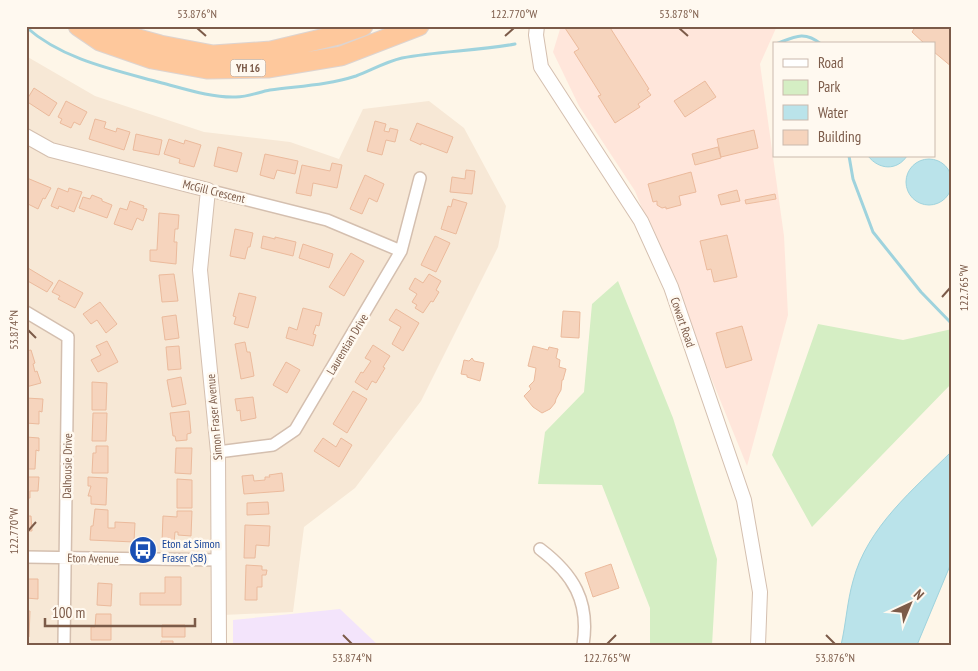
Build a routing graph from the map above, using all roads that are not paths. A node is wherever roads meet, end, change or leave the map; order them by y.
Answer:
1 (78, 26) edge
2 (101, 26) edge
3 (363, 26) edge
4 (419, 26) edge
5 (537, 26) edge
6 (26, 136) edge
7 (420, 178) dead end
8 (208, 190) junction
9 (402, 252) junction
10 (26, 312) edge
11 (218, 452) junction
12 (540, 549) dead end
13 (26, 557) edge
14 (66, 558) junction
15 (219, 560) junction
16 (64, 645) edge
17 (218, 645) edge
18 (582, 645) edge
19 (758, 645) edge

1 - 4 highway, YH 16
2 - 3 highway, YH 16
5 - 19 street, Cowart Road
6 - 8 street, McGill Crescent
7 - 9 street, Laurentian Drive
8 - 9 street, McGill Crescent
8 - 11 street, Simon Fraser Avenue
9 - 11 street, Laurentian Drive
10 - 14 street, Dalhousie Drive
11 - 15 street, Simon Fraser Avenue
12 - 18 street
13 - 14 street, Eton Avenue
14 - 15 street, Eton Avenue
14 - 16 street, Dalhousie Drive
15 - 17 street, Simon Fraser Avenue

